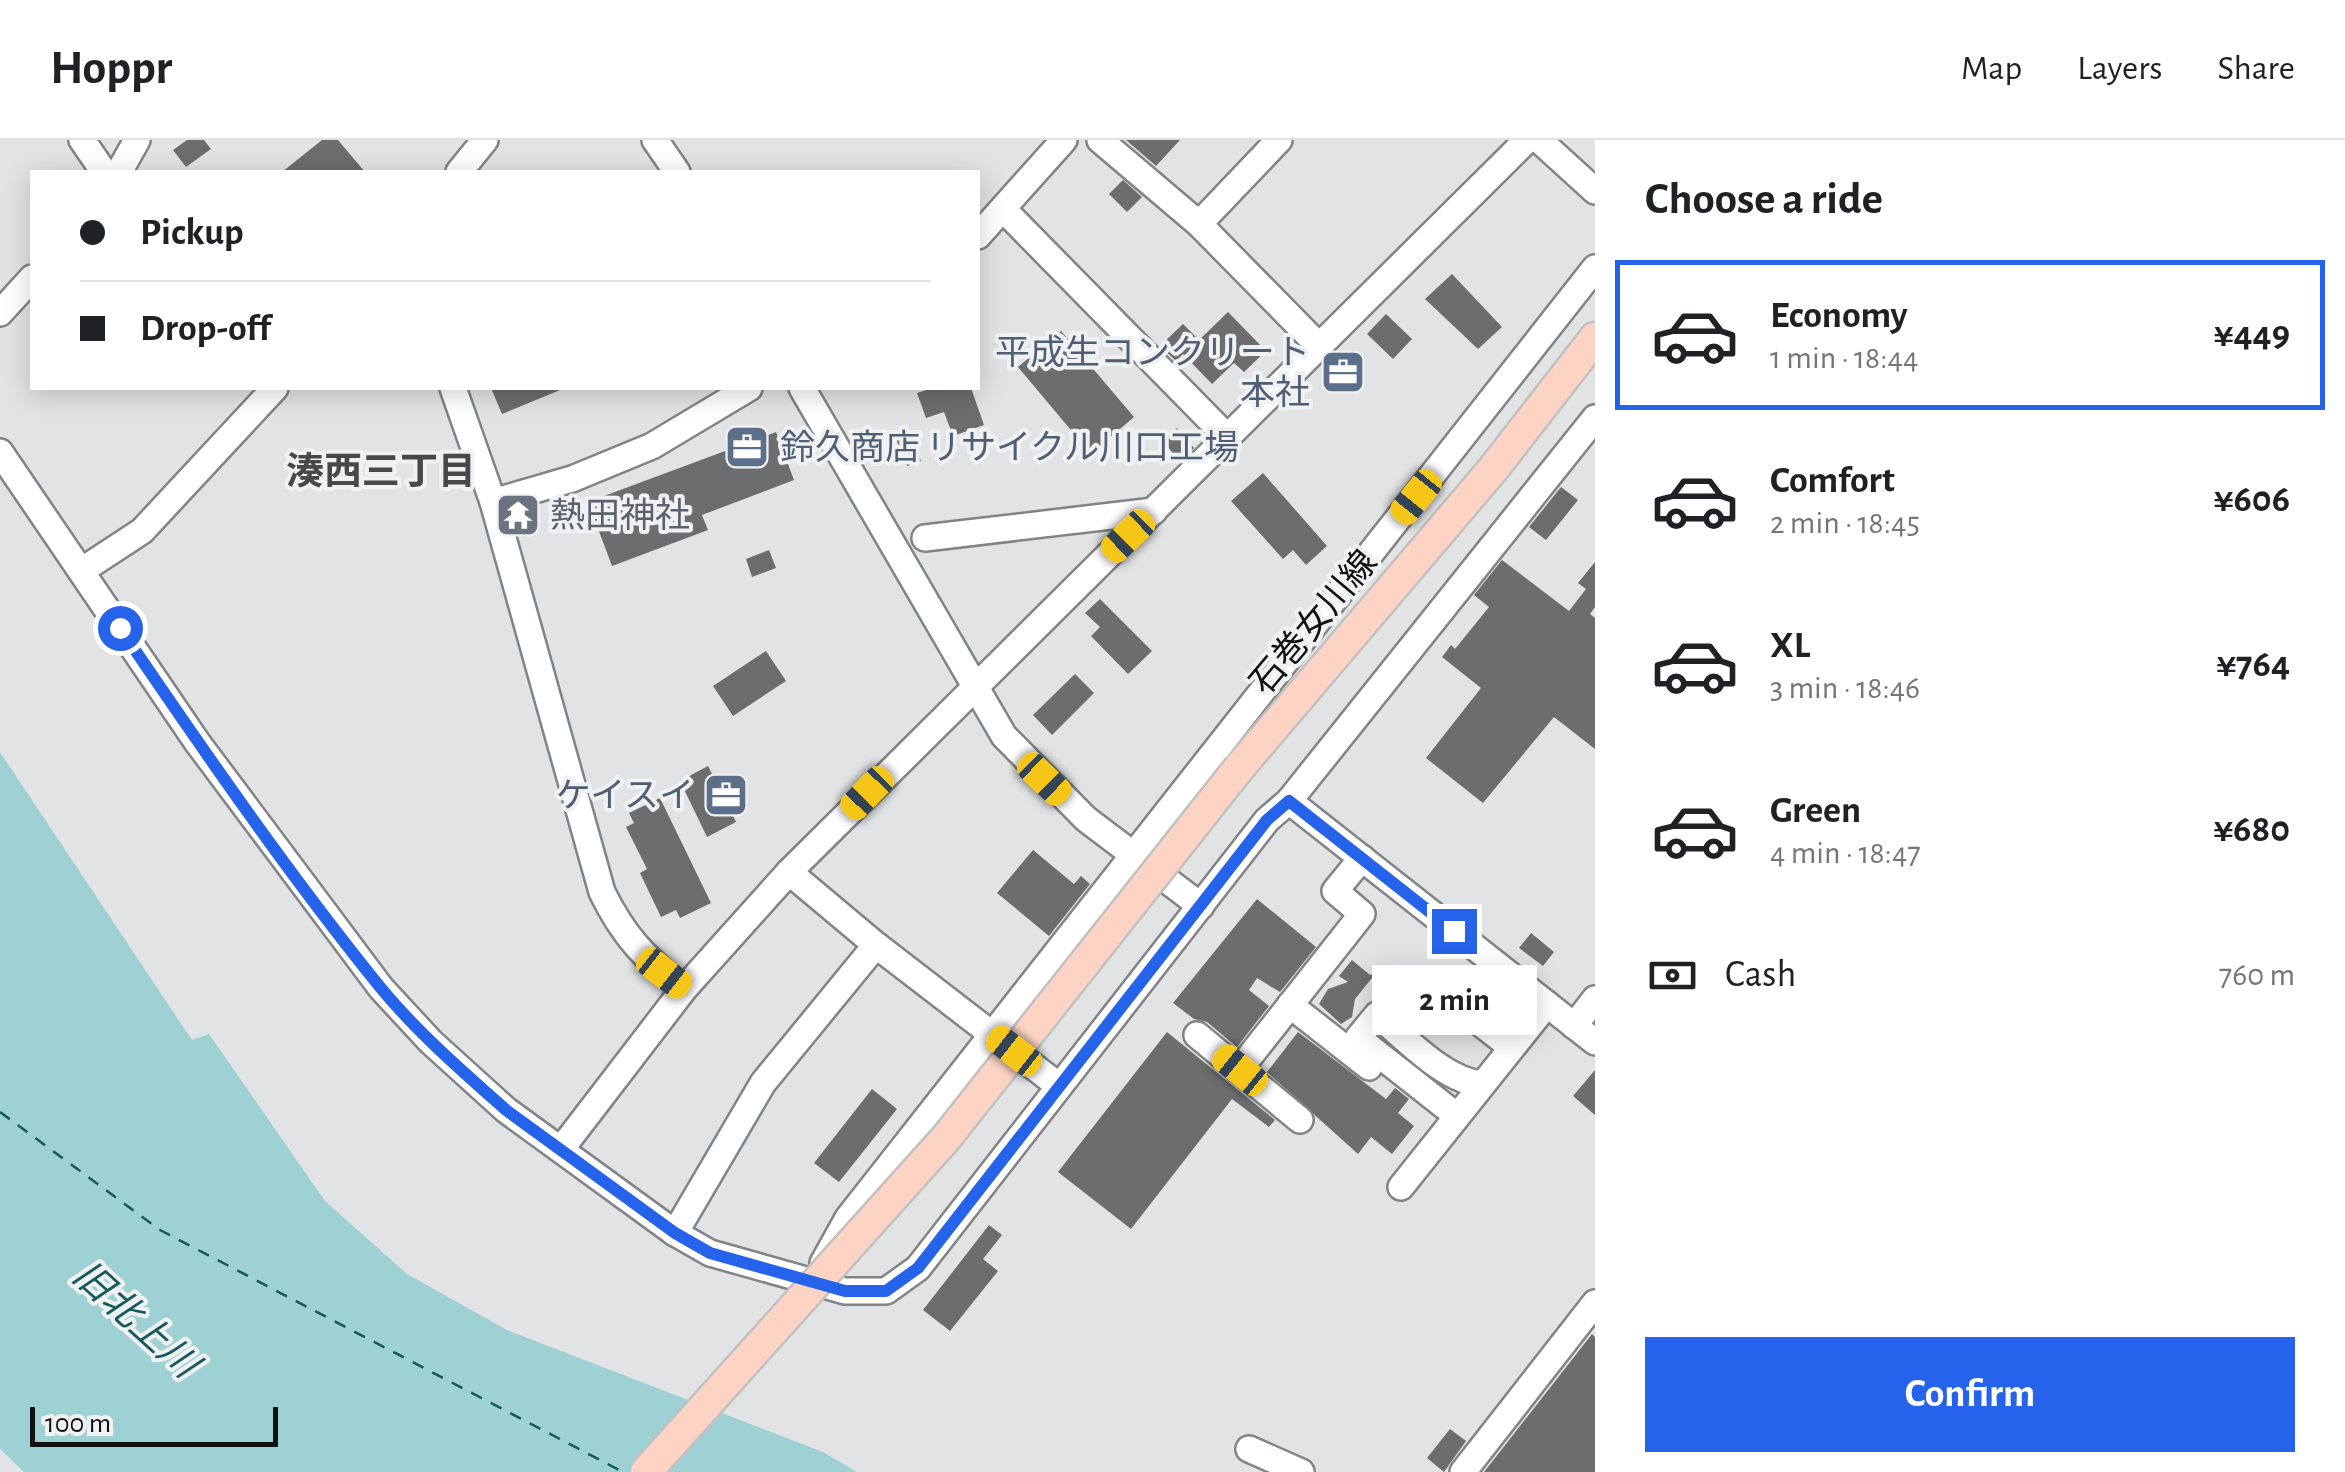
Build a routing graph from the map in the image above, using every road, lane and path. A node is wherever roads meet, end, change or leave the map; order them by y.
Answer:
1 (82, 140) edge
2 (137, 140) edge
3 (486, 140) edge
4 (655, 140) edge
5 (1064, 140) edge
6 (1100, 140) edge
7 (1279, 140) edge
8 (1527, 140) edge
9 (1538, 140) edge
10 (103, 170) edge
11 (120, 170) edge
12 (461, 170) edge
13 (676, 170) edge
14 (1595, 191) edge
15 (1004, 210) junction
16 (1199, 224) junction
17 (980, 234) edge
18 (1595, 268) edge
19 (30, 280) edge
20 (0, 313) edge
21 (1595, 338) edge
22 (1319, 346) junction
23 (454, 390) edge
24 (746, 390) edge
25 (803, 390) edge
26 (262, 393) edge
27 (1595, 418) edge
28 (1228, 438) junction
29 (0, 452) edge
30 (492, 502) junction
31 (1154, 512) junction
32 (925, 538) dead end
33 (81, 571) junction
34 (972, 687) junction
35 (1289, 801) junction
36 (1130, 854) junction
37 (1362, 858) junction
38 (789, 872) junction
39 (1201, 906) junction
40 (876, 945) junction
41 (684, 989) junction
42 (1448, 998) dead end
43 (1595, 999) edge
44 (1547, 1004) junction
45 (1290, 1006) junction
46 (1574, 1026) junction
47 (992, 1034) junction
48 (1197, 1035) dead end
49 (1595, 1042) edge
50 (1512, 1048) junction
51 (1240, 1070) junction
52 (1482, 1084) junction
53 (1059, 1086) junction
54 (1300, 1120) dead end
55 (1452, 1122) junction
56 (562, 1148) junction
57 (1401, 1187) dead end
58 (675, 1233) junction
59 (813, 1282) junction
60 (1595, 1303) edge
61 (1249, 1450) dead end
62 (646, 1472) edge
63 (1301, 1472) edge
64 (1463, 1472) edge

1 - 10 street
2 - 11 street
3 - 12 street
4 - 13 street
5 - 15 street
6 - 16 street
7 - 16 street
8 - 22 street
9 - 14 street
15 - 17 street
15 - 28 street
16 - 22 street
18 - 36 street
19 - 20 street
21 - 62 main road, 石巻女川線, bridge
22 - 28 street
23 - 30 street
24 - 30 street
25 - 34 street
26 - 33 street
27 - 35 street
28 - 31 street
29 - 33 street
30 - 41 street
31 - 32 street
31 - 34 street
33 - 56 street
34 - 36 street
34 - 38 street
35 - 37 street
35 - 39 street
36 - 39 street
36 - 47 street
37 - 44 street
37 - 45 street
38 - 40 street
38 - 41 street
39 - 53 street
40 - 47 street
40 - 58 street
41 - 56 street
42 - 50 street
43 - 46 street
44 - 46 street
44 - 50 street
45 - 51 street
45 - 55 street
46 - 49 street
47 - 53 street
47 - 59 street
48 - 51 street
50 - 52 street
51 - 54 street
52 - 55 street
52 - 55 street
53 - 59 street
55 - 57 street
56 - 58 street
58 - 59 street
60 - 64 street
61 - 63 street

